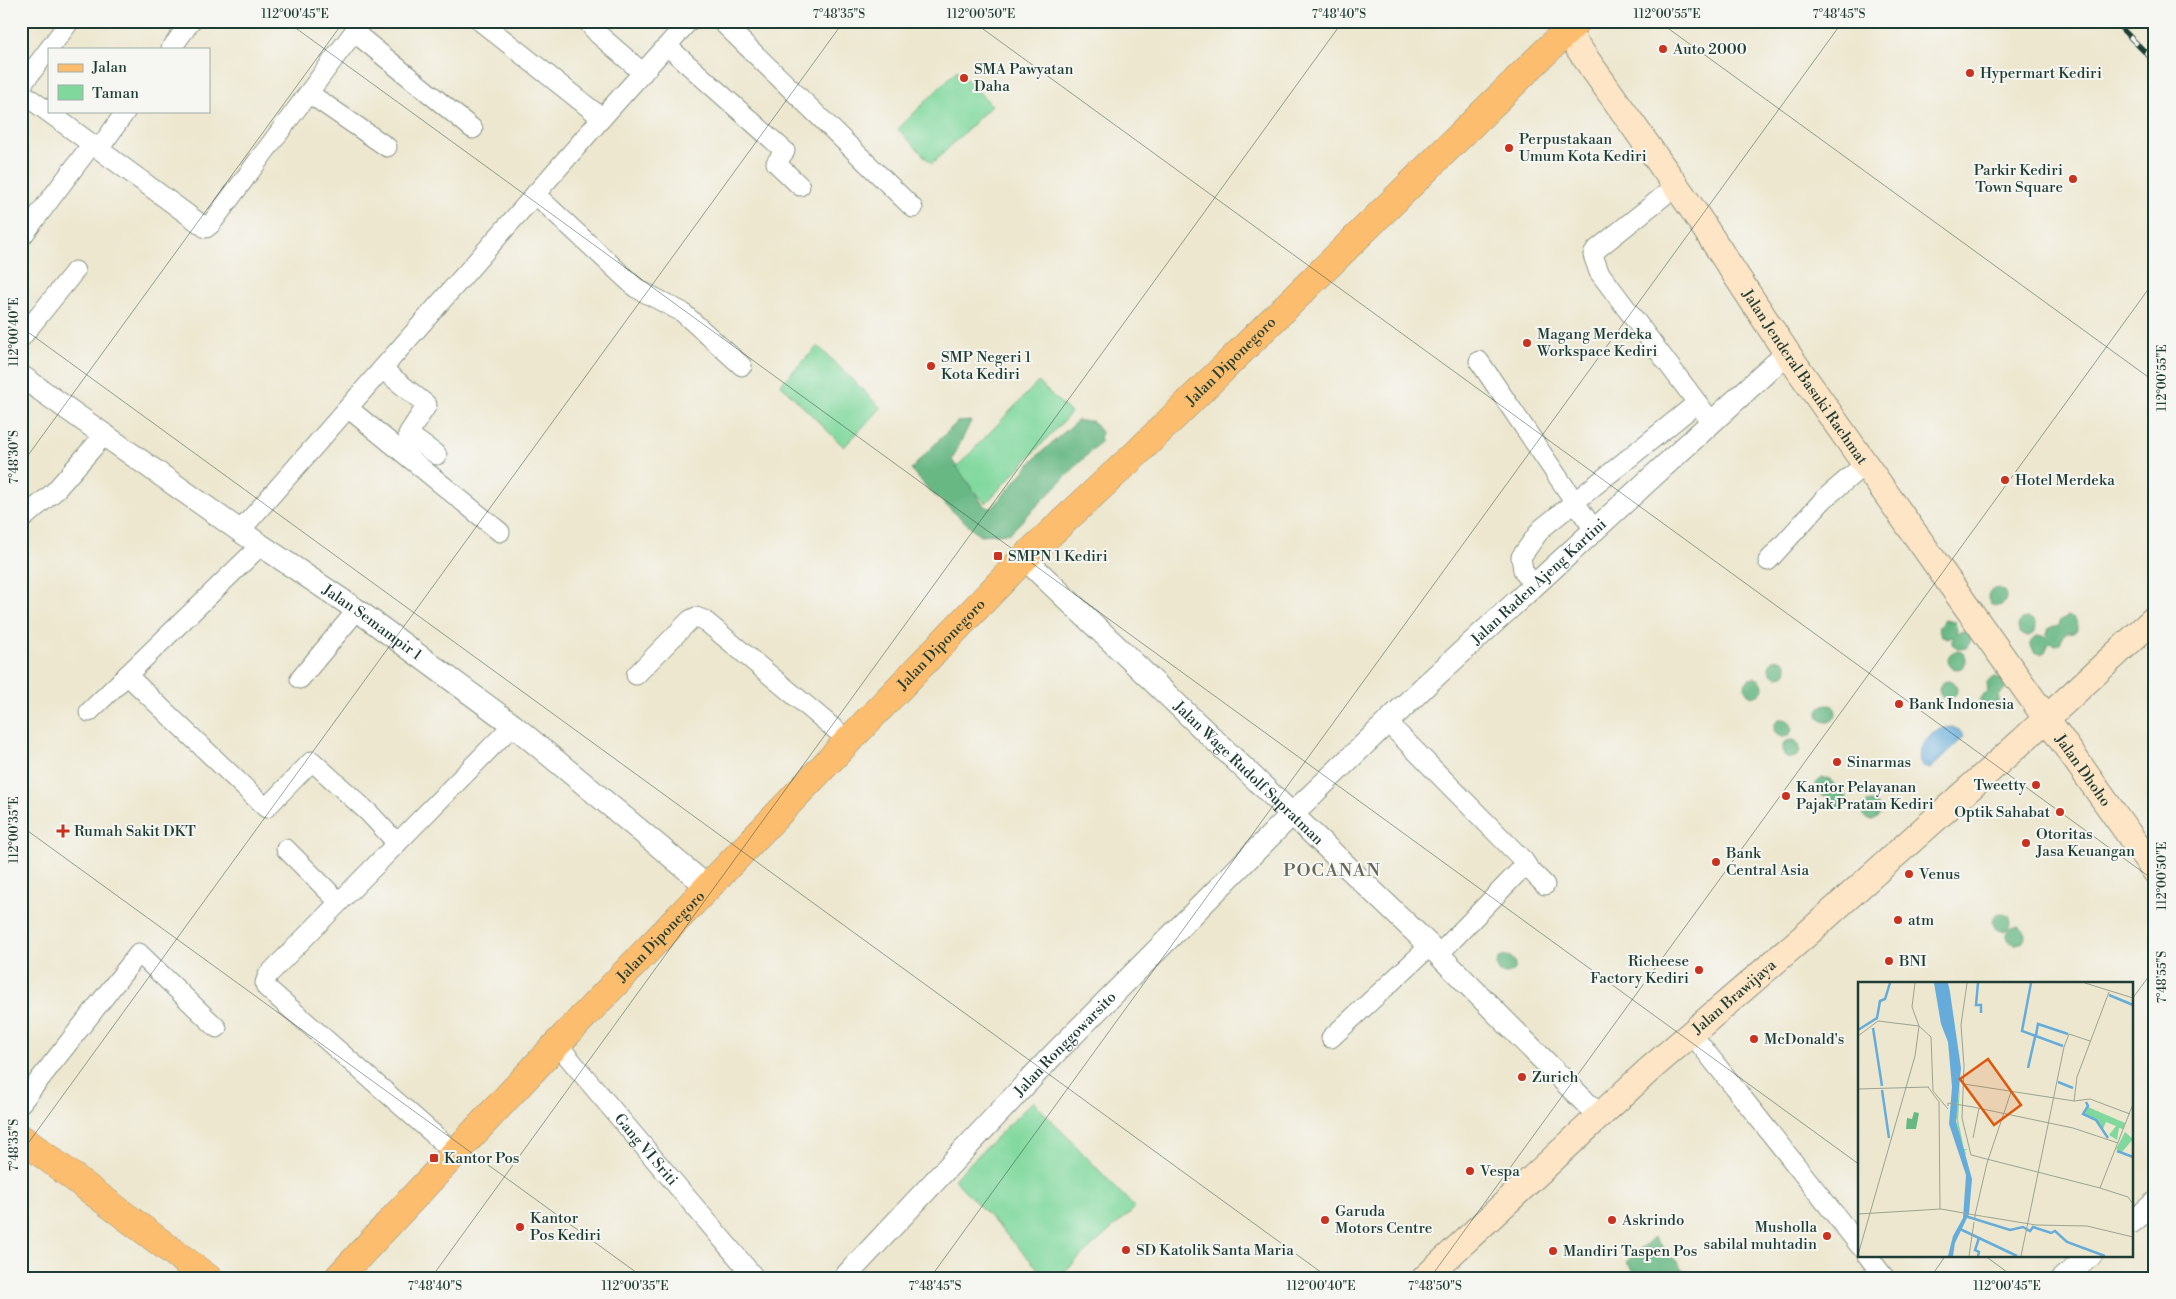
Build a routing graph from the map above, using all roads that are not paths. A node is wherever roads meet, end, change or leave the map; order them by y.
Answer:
1 (70, 21) edge
2 (191, 21) edge
3 (480, 21) edge
4 (587, 21) edge
5 (689, 21) edge
6 (721, 21) edge
7 (1567, 25) edge
8 (358, 27) edge
9 (667, 46) junction
10 (50, 48) edge
11 (172, 48) edge
12 (48, 50) edge
13 (643, 72) junction
14 (21, 86) edge
15 (21, 92) edge
16 (310, 94) junction
17 (48, 112) edge
18 (48, 112) edge
19 (125, 112) edge
20 (602, 118) junction
21 (473, 129) dead end
22 (96, 147) junction
23 (387, 147) dead end
24 (800, 186) dead end
25 (1676, 186) junction
26 (535, 194) junction
27 (913, 208) dead end
28 (21, 238) edge
29 (74, 271) dead end
30 (21, 338) edge
31 (1787, 353) junction
32 (1479, 361) dead end
33 (742, 366) dead end
34 (382, 368) junction
35 (21, 376) edge
36 (1697, 403) junction
37 (348, 408) junction
38 (1712, 421) junction
39 (104, 434) junction
40 (437, 455) dead end
41 (1865, 464) junction
42 (1575, 501) junction
43 (21, 520) edge
44 (1594, 530) junction
45 (240, 531) junction
46 (500, 532) dead end
47 (261, 545) junction
48 (1024, 558) junction
49 (1768, 561) dead end
50 (1533, 586) junction
51 (358, 610) junction
52 (2155, 618) edge
53 (127, 675) junction
54 (636, 675) dead end
55 (300, 679) dead end
56 (89, 712) dead end
57 (2045, 718) junction
58 (1388, 722) junction
59 (513, 725) junction
60 (849, 741) junction
61 (1292, 814) junction
62 (397, 843) junction
63 (286, 849) dead end
64 (1526, 864) junction
65 (2155, 871) edge
66 (1545, 885) dead end
67 (708, 887) junction
68 (339, 902) junction
69 (1434, 950) junction
70 (217, 1028) dead end
71 (1691, 1033) junction
72 (1330, 1038) dead end
73 (557, 1044) junction
74 (21, 1103) edge
75 (1599, 1116) junction
76 (21, 1138) edge
77 (455, 1153) junction
78 (2155, 1203) edge
79 (2134, 1220) edge
80 (1858, 1243) edge
81 (1868, 1256) edge
82 (2090, 1256) edge
83 (208, 1278) edge
84 (338, 1278) edge
85 (755, 1278) edge
86 (844, 1278) edge
87 (1425, 1278) edge
88 (1885, 1278) edge
89 (2063, 1278) edge

1 - 10 street
2 - 11 street
3 - 20 street
4 - 13 street
5 - 9 street
6 - 27 street
7 - 25 main road, Jalan Jenderal Basuki Rachmat
7 - 48 main road, Jalan Diponegoro
8 - 16 street
8 - 21 street
9 - 13 street
9 - 24 street
12 - 14 street
13 - 20 street
15 - 18 street
16 - 22 street
16 - 23 street
17 - 22 street
19 - 22 street
20 - 26 street
22 - 28 street
25 - 31 main road, Jalan Jenderal Basuki Rachmat
25 - 36 street
26 - 33 street
26 - 34 street
29 - 30 street
31 - 38 street, Jalan Raden Ajeng Kartini
31 - 41 main road, Jalan Jenderal Basuki Rachmat
32 - 42 street
34 - 37 street
34 - 40 street
35 - 39 street, Jalan Semampir 1
36 - 38 street
36 - 42 street
37 - 45 street
37 - 46 street
38 - 44 street, Jalan Raden Ajeng Kartini
39 - 43 street
39 - 45 street, Jalan Semampir 1
41 - 49 street
41 - 57 main road, Jalan Jenderal Basuki Rachmat
42 - 44 street
42 - 50 street
44 - 50 street, Jalan Raden Ajeng Kartini
45 - 47 street, Jalan Semampir 1
47 - 51 street, Jalan Semampir 1
47 - 53 street
48 - 60 main road, Jalan Diponegoro
48 - 61 street, Jalan Wage Rudolf Supratman
50 - 58 street, Jalan Raden Ajeng Kartini
51 - 55 street
51 - 59 street, Jalan Semampir 1
52 - 57 main road, Jalan Brawijaya
53 - 56 street
53 - 62 street
54 - 60 street
57 - 65 main road, Jalan Dhoho
57 - 71 main road, Jalan Brawijaya
58 - 61 street, Jalan Raden Ajeng Kartini
58 - 64 street
59 - 62 street
59 - 67 street, Jalan Semampir 1
60 - 67 main road, Jalan Diponegoro
61 - 69 street, Jalan Wage Rudolf Supratman
61 - 86 street, Jalan Ronggowarsito
62 - 68 street
63 - 68 street
64 - 66 street
64 - 69 street
67 - 73 main road, Jalan Diponegoro
68 - 77 street
69 - 72 street
69 - 75 street, Jalan Wage Rudolf Supratman
70 - 74 street
71 - 75 main road, Jalan Brawijaya
71 - 80 street
73 - 77 main road, Jalan Diponegoro
73 - 85 street, Gang VI Sriti
75 - 87 main road, Jalan Brawijaya
76 - 83 main road
77 - 84 main road, Jalan Diponegoro
78 - 79 street
81 - 88 street
82 - 89 street

